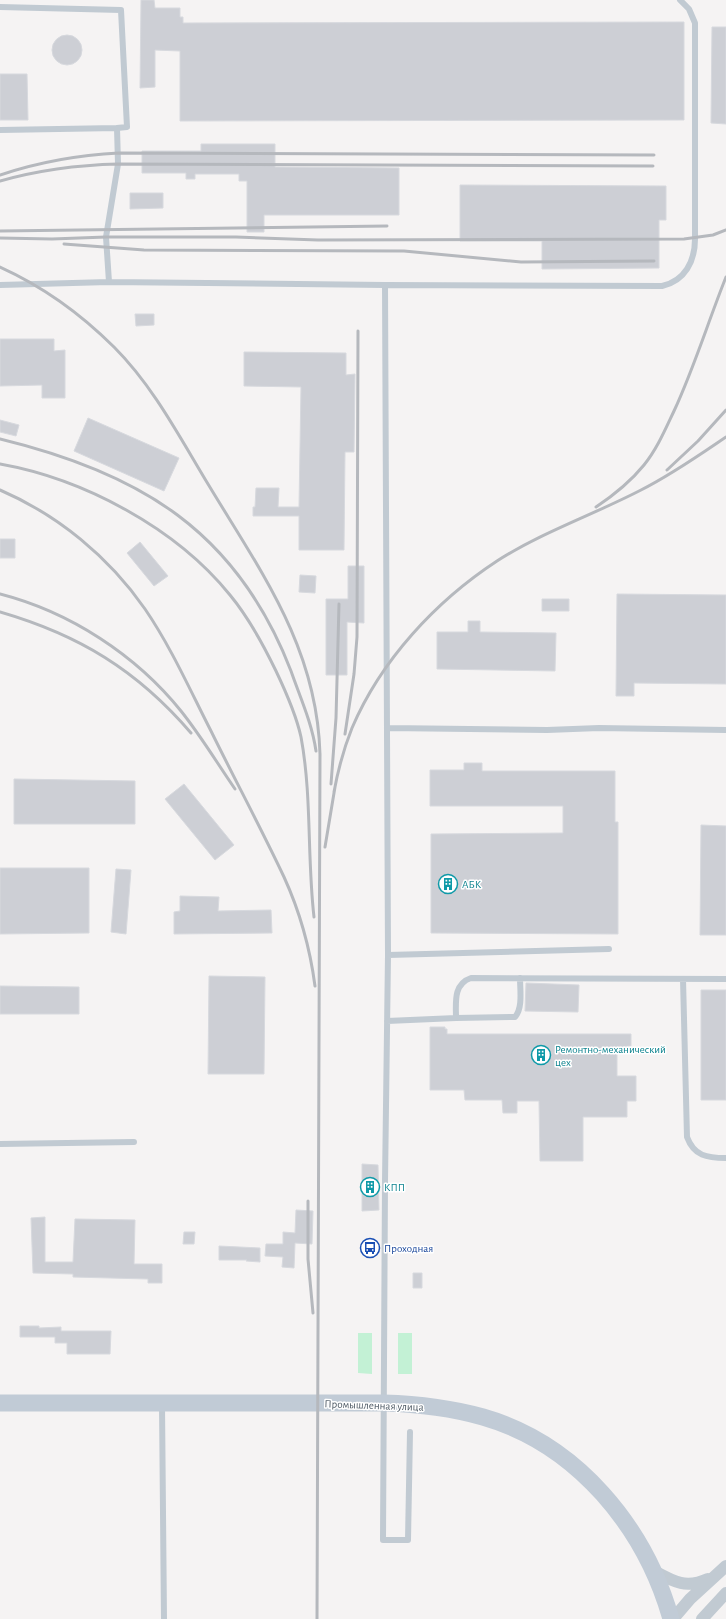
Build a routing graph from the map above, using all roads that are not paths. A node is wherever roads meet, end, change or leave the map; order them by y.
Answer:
1 (680, 0) edge
2 (0, 7) edge
3 (117, 128) junction
4 (0, 130) edge
5 (109, 282) junction
6 (0, 285) edge
7 (385, 285) junction
8 (388, 728) junction
9 (726, 730) edge
10 (609, 949) dead end
11 (388, 955) junction
12 (520, 978) junction
13 (683, 979) junction
14 (726, 979) edge
15 (456, 1018) junction
16 (387, 1021) junction
17 (134, 1142) dead end
18 (0, 1144) edge
19 (726, 1158) edge
20 (0, 1403) edge
21 (162, 1403) junction
22 (384, 1403) junction
23 (410, 1432) dead end
24 (726, 1566) edge
25 (654, 1571) junction
26 (713, 1577) junction
27 (726, 1593) edge
28 (164, 1619) edge
29 (672, 1619) edge
30 (702, 1619) edge

1 - 7 lane
2 - 3 lane
3 - 4 lane
3 - 5 lane
5 - 6 lane
5 - 7 lane
7 - 8 lane
8 - 9 lane
8 - 11 lane
10 - 11 lane
11 - 16 lane
12 - 13 lane
12 - 15 lane
12 - 15 lane
13 - 14 lane
13 - 19 lane
15 - 16 lane
16 - 22 lane
17 - 18 lane
20 - 21 street, Промышленная улица
21 - 22 street, Промышленная улица
21 - 28 lane
22 - 23 lane
22 - 25 street, Промышленная улица
24 - 26 street
25 - 26 street
25 - 29 street, Промышленная улица
26 - 29 street
27 - 30 street

